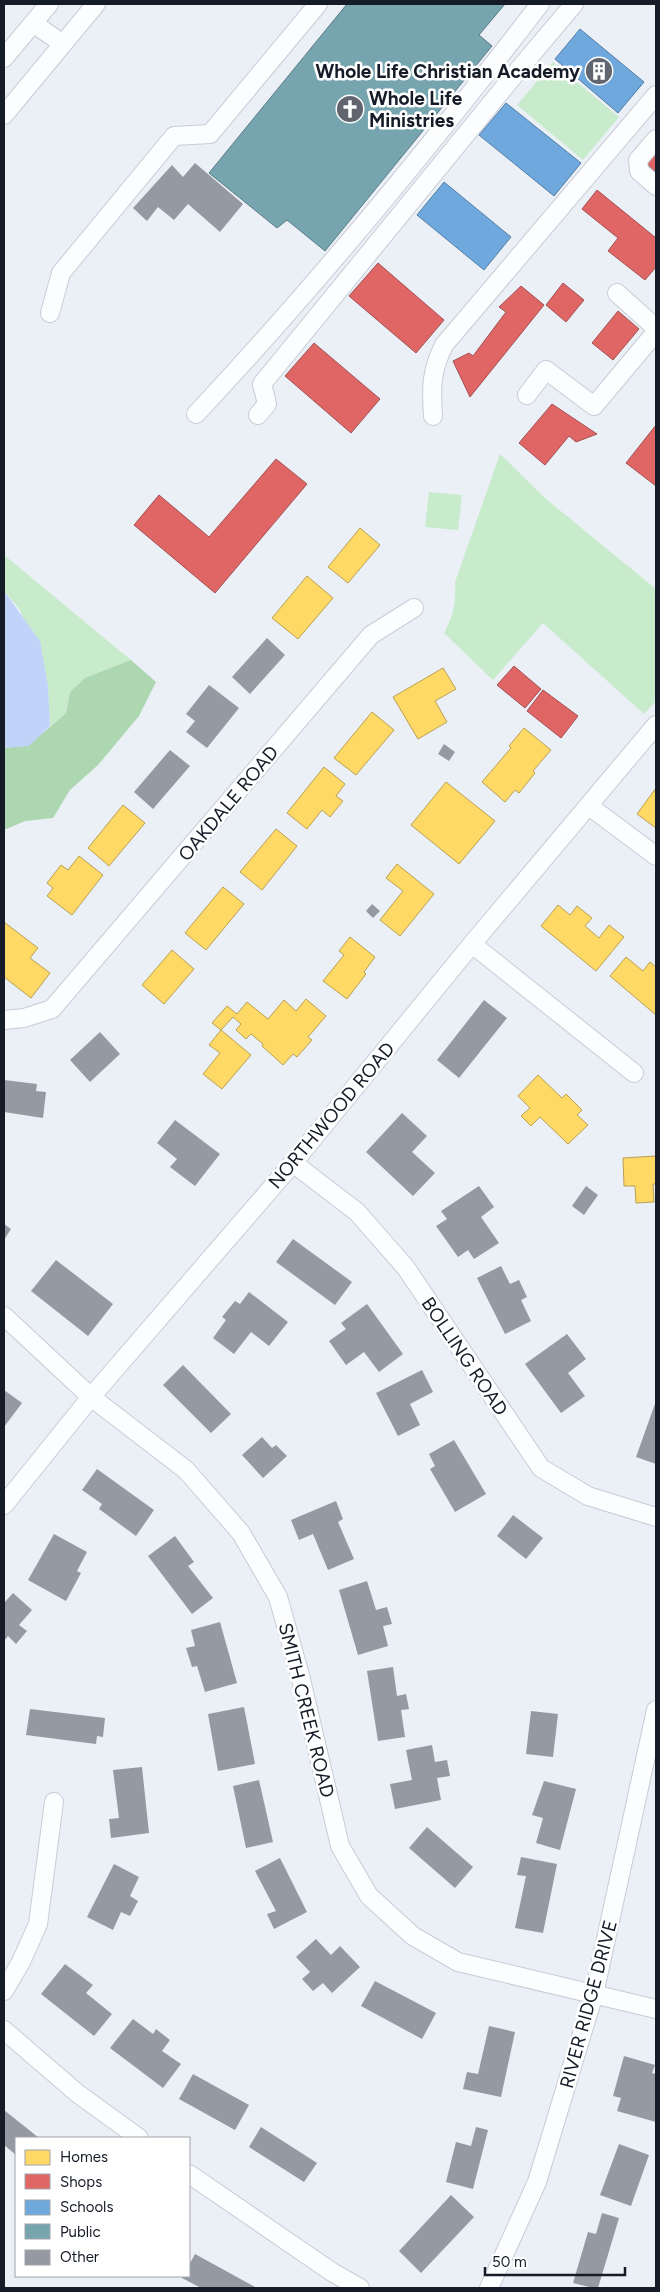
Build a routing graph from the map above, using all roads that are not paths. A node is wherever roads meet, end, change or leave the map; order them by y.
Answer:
1 (49, 4) edge
2 (96, 4) edge
3 (318, 4) edge
4 (540, 4) edge
5 (574, 4) edge
6 (33, 23) junction
7 (62, 44) junction
8 (4, 58) edge
9 (656, 95) edge
10 (4, 115) edge
11 (656, 138) edge
12 (656, 186) edge
13 (617, 293) dead end
14 (50, 313) dead end
15 (656, 330) edge
16 (527, 395) dead end
17 (196, 414) dead end
18 (258, 415) dead end
19 (433, 416) dead end
20 (414, 608) dead end
21 (656, 725) edge
22 (588, 806) junction
23 (656, 856) edge
24 (472, 944) junction
25 (4, 1020) edge
26 (634, 1072) dead end
27 (293, 1162) junction
28 (4, 1316) edge
29 (91, 1397) junction
30 (4, 1505) edge
31 (656, 1517) edge
32 (656, 1710) edge
33 (54, 1802) dead end
34 (4, 1991) edge
35 (594, 1994) junction
36 (656, 2009) edge
37 (4, 2030) edge
38 (138, 2137) edge
39 (190, 2175) edge
40 (360, 2288) edge
41 (489, 2288) edge

1 - 6 street
2 - 7 street
3 - 14 street
4 - 17 street
5 - 18 street
6 - 7 street
6 - 8 street
7 - 10 street
9 - 19 street
11 - 12 street
13 - 15 street
15 - 16 street
20 - 25 street, OAKDALE ROAD
21 - 22 street, NORTHWOOD ROAD
22 - 23 street
22 - 24 street, NORTHWOOD ROAD
24 - 26 street
24 - 27 street, NORTHWOOD ROAD
27 - 29 street, NORTHWOOD ROAD
27 - 31 street, BOLLING ROAD
28 - 29 street, SMITH CREEK ROAD
29 - 30 street, NORTHWOOD ROAD
29 - 35 street, SMITH CREEK ROAD
32 - 35 street, RIVER RIDGE DRIVE
33 - 34 street
35 - 36 street, SMITH CREEK ROAD
35 - 41 street, RIVER RIDGE DRIVE
37 - 38 street
39 - 40 street

